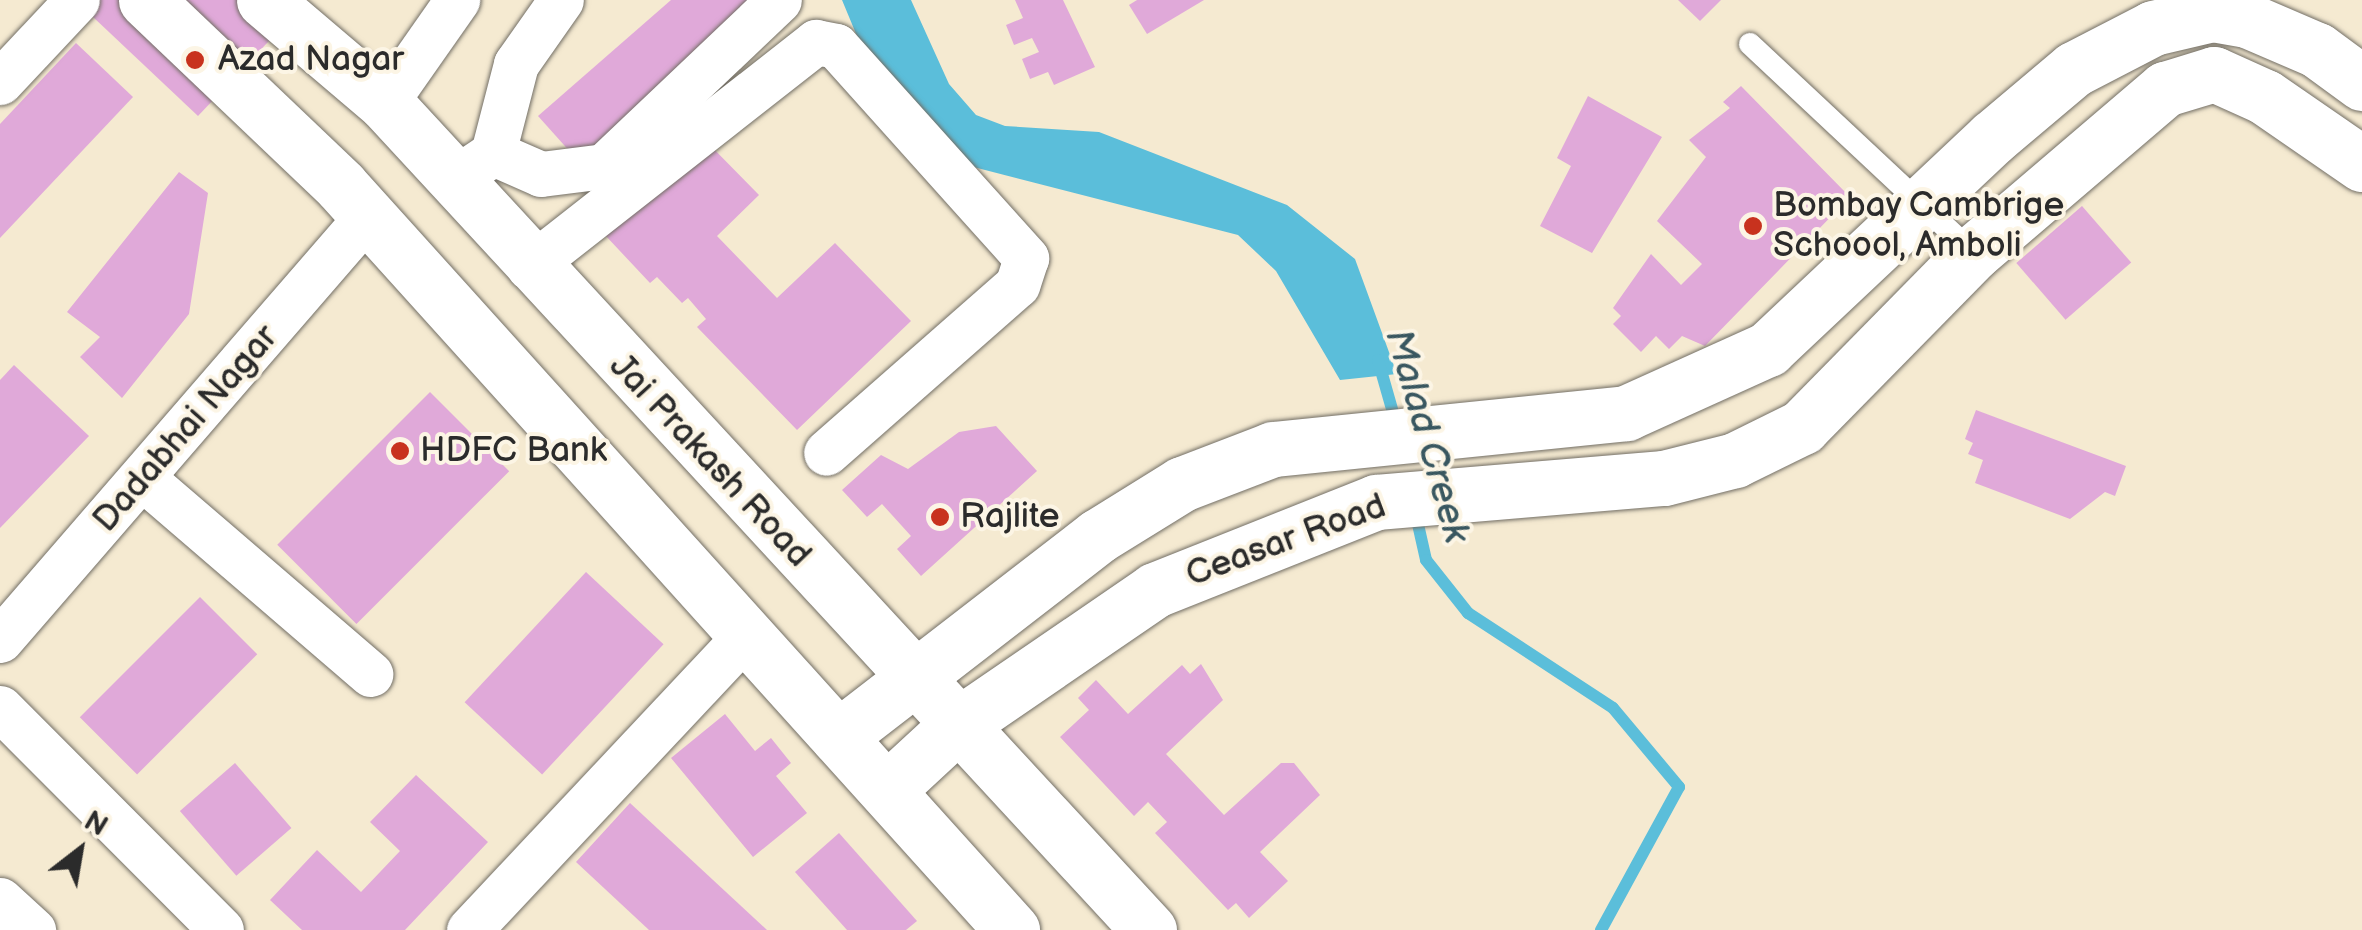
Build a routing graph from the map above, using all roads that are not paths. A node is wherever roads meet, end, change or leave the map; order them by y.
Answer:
1 (146, 0) edge
2 (264, 0) edge
3 (457, 0) edge
4 (561, 0) edge
5 (778, 0) edge
6 (57, 6) edge
7 (2212, 7) edge
8 (1750, 44) dead end
9 (2214, 74) junction
10 (0, 82) edge
11 (2362, 82) edge
12 (385, 103) junction
13 (2362, 164) edge
14 (472, 168) junction
15 (1926, 207) junction
16 (368, 214) junction
17 (1973, 253) junction
18 (530, 267) junction
19 (1548, 426) junction
20 (826, 453) dead end
21 (146, 481) junction
22 (1558, 484) junction
23 (744, 637) junction
24 (0, 640) edge
25 (370, 674) dead end
26 (912, 677) junction
27 (0, 708) edge
28 (956, 727) junction
29 (838, 738) junction
30 (887, 790) junction
31 (221, 930) edge
32 (469, 930) edge
33 (1012, 930) edge
34 (1149, 930) edge

1 - 16 main road
2 - 12 main road, Jai Prakash Road
3 - 12 street
4 - 14 street
5 - 14 street
6 - 10 street
7 - 9 street
7 - 11 main road
7 - 15 main road
8 - 15 lane
9 - 13 main road
9 - 17 main road, Ceasar Road
12 - 14 main road, Jai Prakash Road
14 - 18 main road, Jai Prakash Road
15 - 17 lane
15 - 19 main road
16 - 21 street, Dadabhai Nagar
16 - 23 main road
17 - 22 main road, Ceasar Road
18 - 20 street
18 - 26 main road, Jai Prakash Road
19 - 22 main road
19 - 26 main road, Ceasar Road
21 - 24 street, Dadabhai Nagar
21 - 25 street
22 - 28 main road, Ceasar Road
23 - 29 main road
23 - 32 street
26 - 28 main road, Jai Prakash Road
26 - 29 main road, Ceasar Road
27 - 31 street
28 - 30 main road, Ceasar Road
28 - 34 main road, Jai Prakash Road
29 - 30 main road
30 - 33 main road

